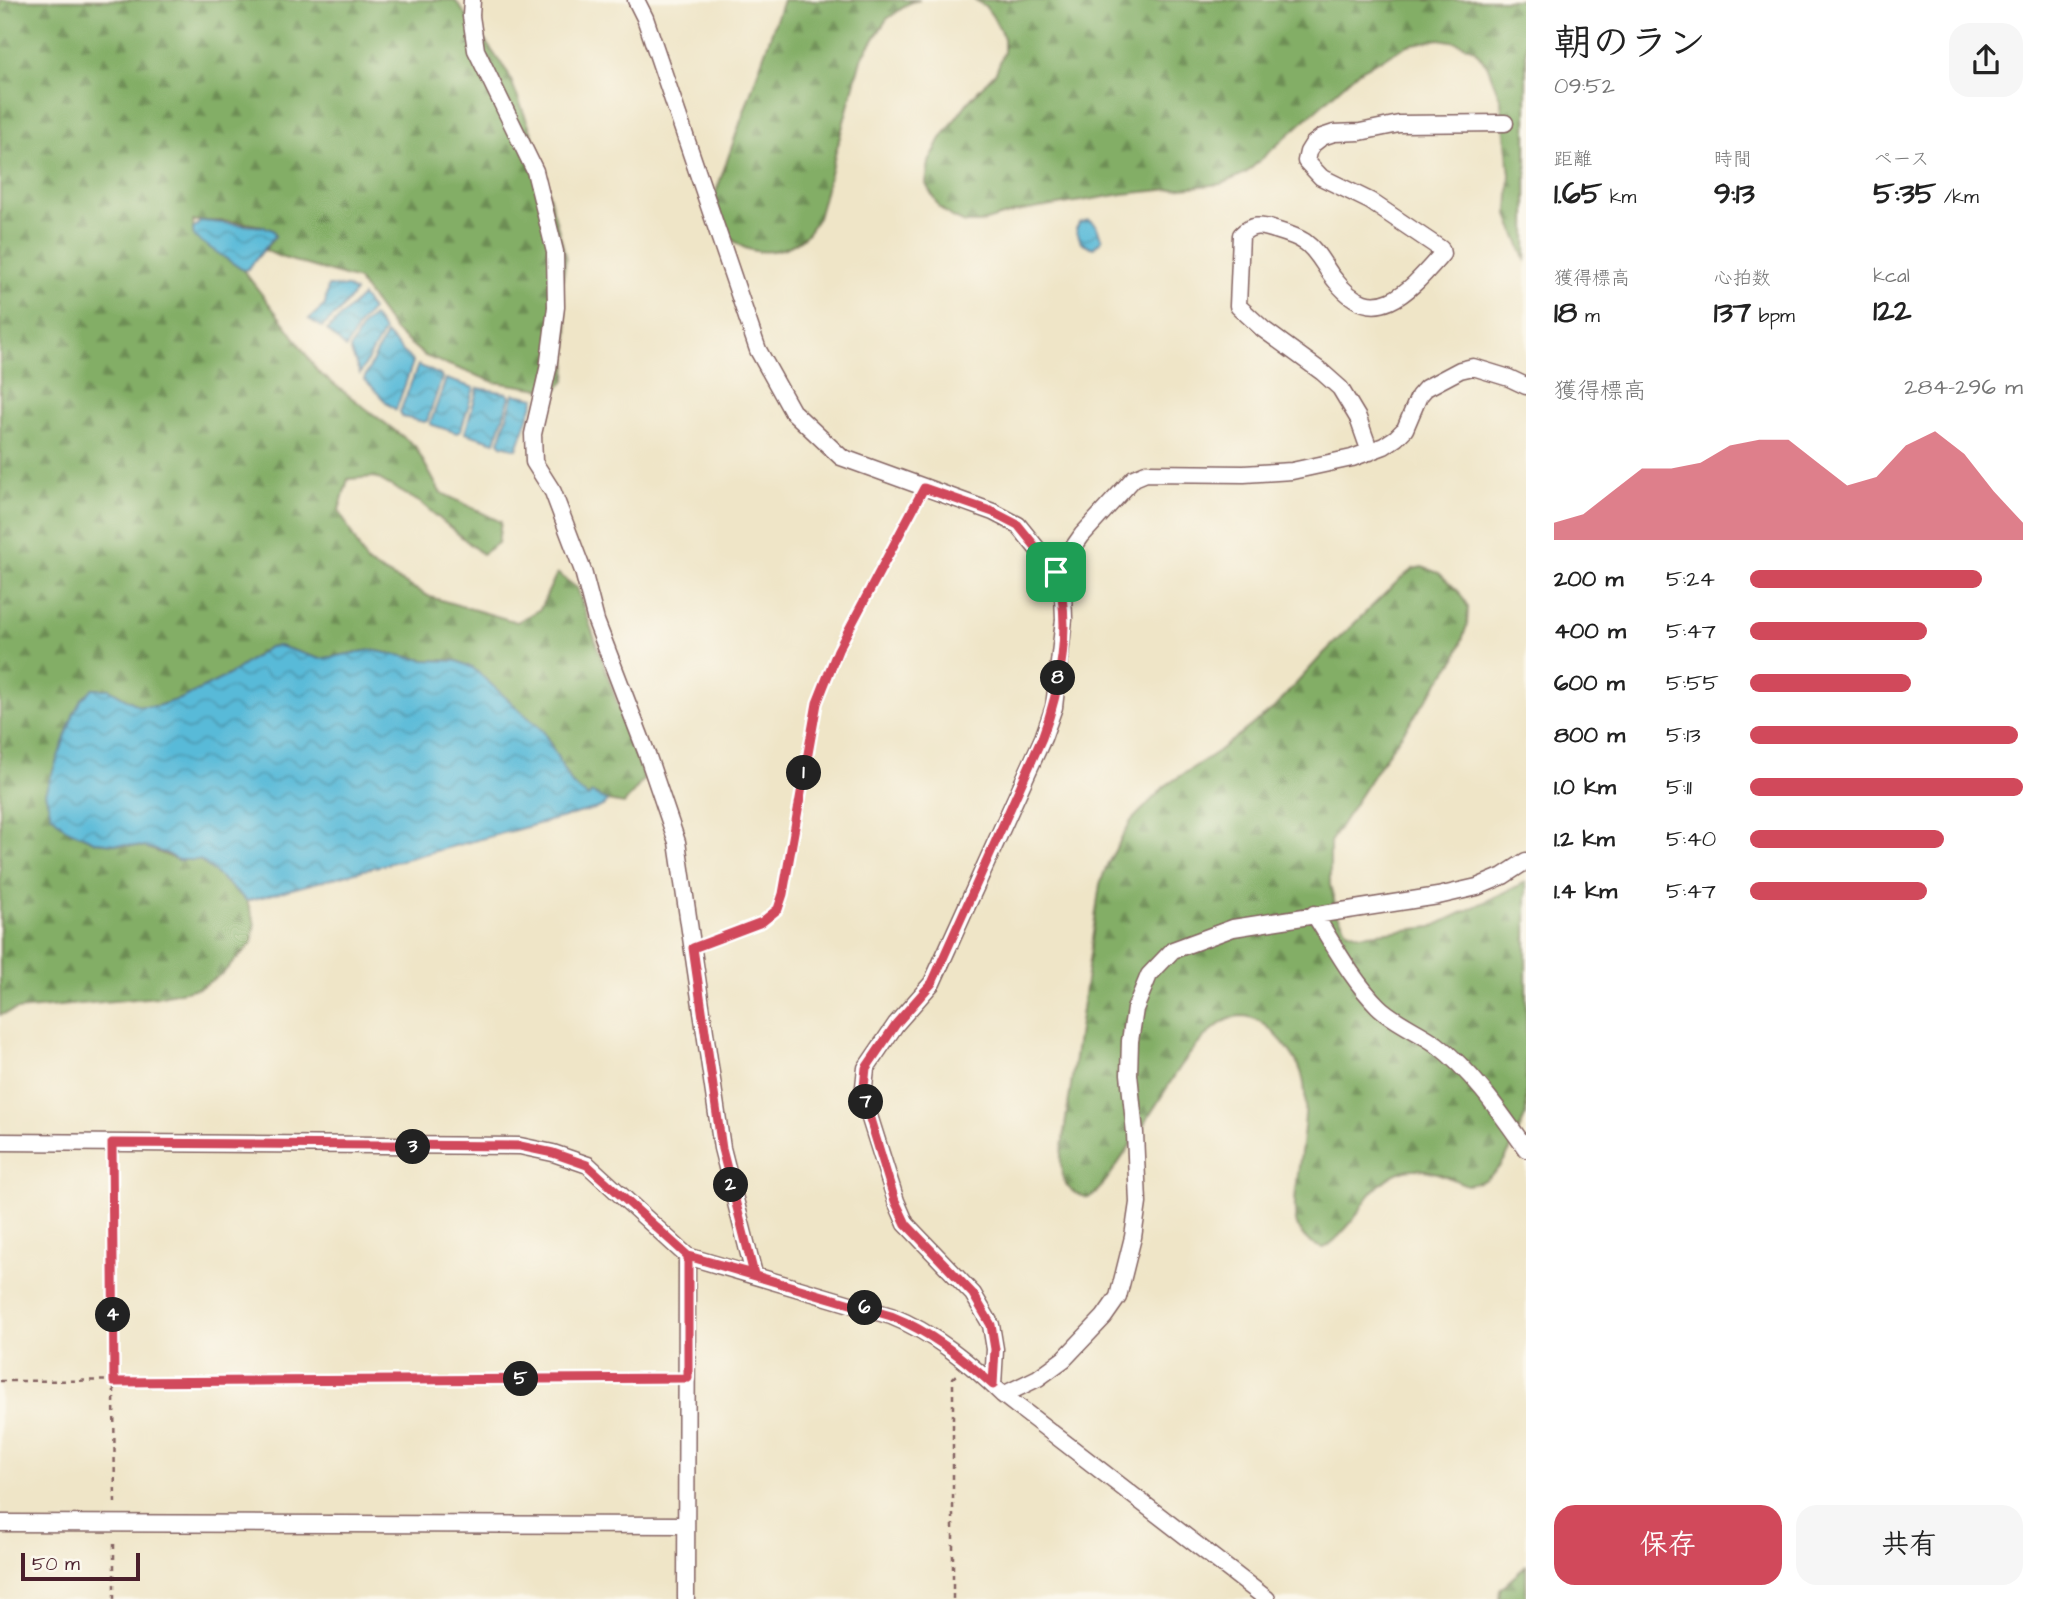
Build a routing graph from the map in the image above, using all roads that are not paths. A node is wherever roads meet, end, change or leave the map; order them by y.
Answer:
1 (472, 0) edge
2 (636, 0) edge
3 (1505, 123) dead end
4 (1526, 386) edge
5 (1370, 452) junction
6 (1056, 572) junction
7 (1526, 861) edge
8 (1314, 914) junction
9 (0, 1142) edge
10 (1526, 1149) edge
11 (688, 1256) junction
12 (754, 1274) junction
13 (998, 1390) junction
14 (0, 1523) edge
15 (686, 1525) junction
16 (686, 1599) edge
17 (1267, 1599) edge

1 - 12 street
2 - 6 street
3 - 5 street
4 - 5 street
5 - 6 street
6 - 13 street
7 - 8 street
8 - 10 street
8 - 13 street
9 - 11 street
11 - 12 street
11 - 15 street
12 - 13 street
13 - 17 street
14 - 15 street
15 - 16 street

